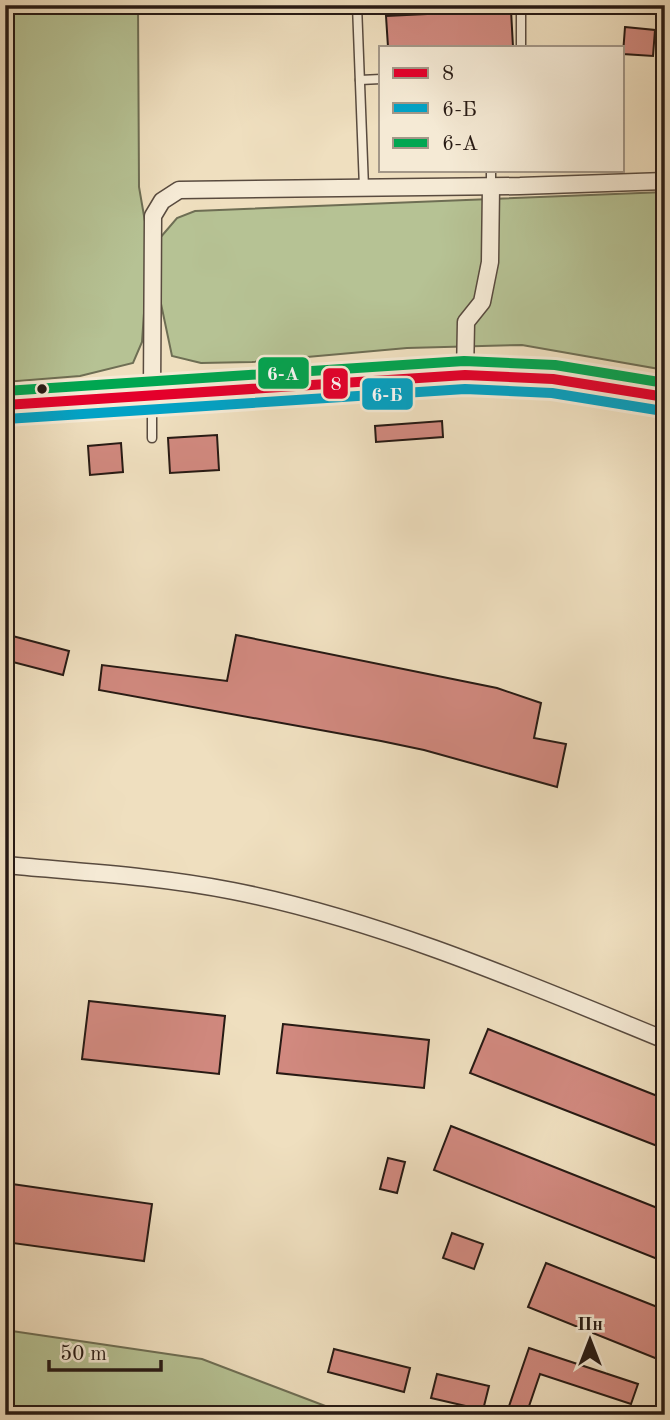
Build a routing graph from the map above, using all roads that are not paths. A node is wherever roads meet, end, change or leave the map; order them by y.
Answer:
1 (357, 5) edge
2 (521, 5) edge
3 (521, 46) edge
4 (379, 79) edge
5 (360, 80) junction
6 (491, 172) edge
7 (665, 181) edge
8 (491, 187) junction
9 (364, 188) junction
10 (465, 375) junction
11 (152, 396) junction
12 (665, 397) edge
13 (5, 405) edge
14 (152, 438) dead end
15 (5, 864) edge
16 (665, 1040) edge

1 - 5 lane
2 - 3 lane
4 - 5 lane
5 - 9 lane
6 - 8 lane
7 - 8 street
8 - 9 street
8 - 10 street
9 - 11 street
10 - 11 main road
10 - 12 main road
11 - 13 main road
11 - 14 lane
15 - 16 street

